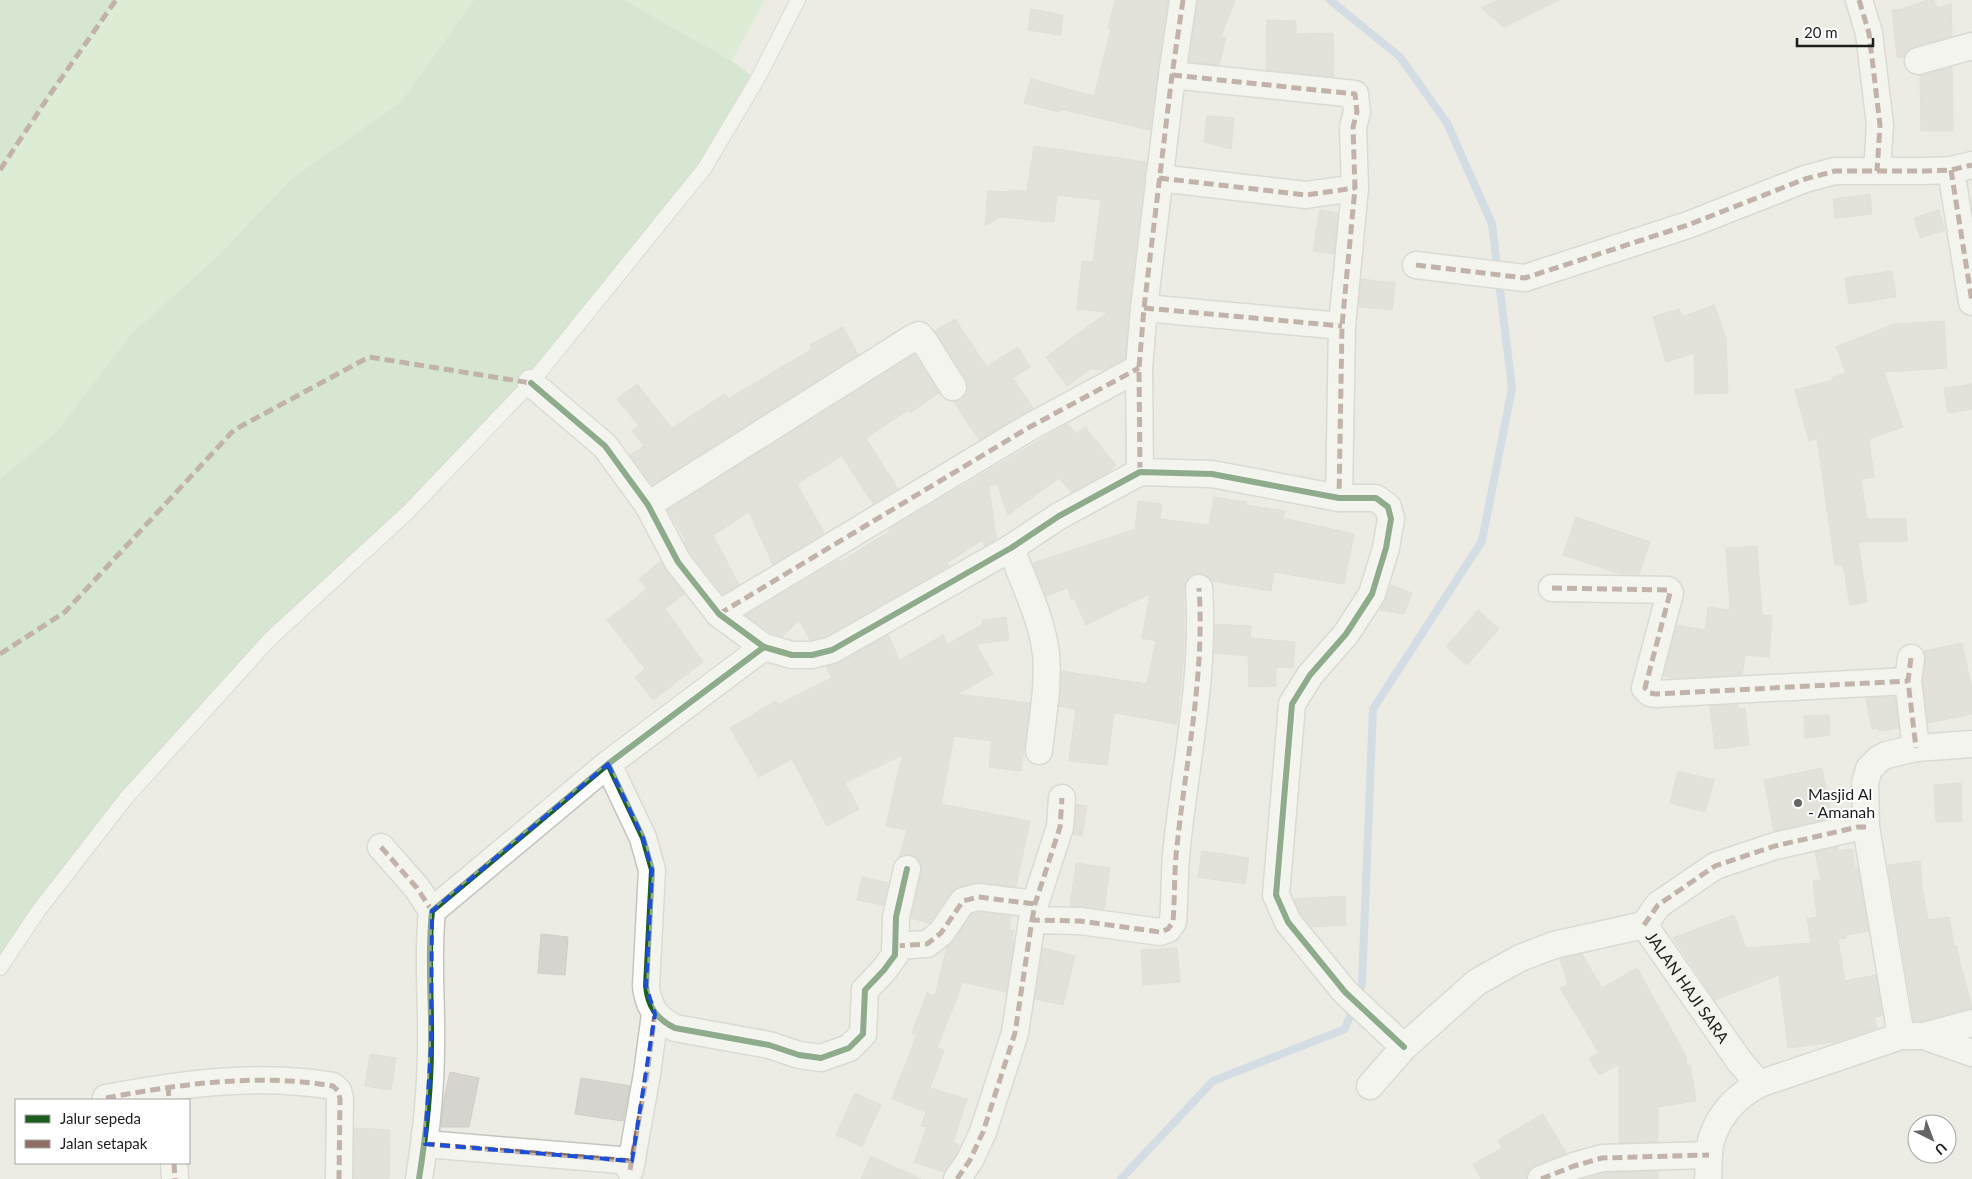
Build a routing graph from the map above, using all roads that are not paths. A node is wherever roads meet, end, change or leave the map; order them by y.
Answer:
1 (798, 0) edge
2 (1183, 0) edge
3 (1859, 0) edge
4 (1972, 46) edge
5 (1918, 61) dead end
6 (1172, 75) junction
7 (1961, 168) edge
8 (1877, 171) junction
9 (1159, 178) junction
10 (1355, 188) junction
11 (1416, 265) dead end
12 (1972, 302) edge
13 (1144, 308) junction
14 (1342, 326) junction
15 (1139, 368) junction
16 (531, 383) junction
17 (953, 387) dead end
18 (1140, 472) junction
19 (1339, 498) junction
20 (648, 505) junction
21 (1011, 548) junction
22 (1199, 588) dead end
23 (1552, 588) dead end
24 (718, 614) junction
25 (764, 647) junction
26 (1972, 744) edge
27 (1916, 748) junction
28 (1039, 751) dead end
29 (608, 764) junction
30 (1062, 798) dead end
31 (1866, 827) junction
32 (381, 847) dead end
33 (907, 869) dead end
34 (432, 911) junction
35 (1034, 912) junction
36 (1644, 925) junction
37 (895, 946) junction
38 (0, 968) edge
39 (655, 1014) junction
40 (1972, 1023) edge
41 (1913, 1036) junction
42 (1404, 1047) junction
43 (1972, 1053) edge
44 (1759, 1084) junction
45 (1370, 1086) dead end
46 (169, 1093) edge
47 (106, 1098) dead end
48 (425, 1144) junction
49 (174, 1164) edge
50 (1708, 1167) edge
51 (175, 1179) edge
52 (339, 1179) edge
53 (419, 1179) edge
54 (957, 1179) edge
55 (1541, 1179) edge

1 - 16 lane
2 - 6 street
3 - 8 street
4 - 5 street
6 - 9 street
6 - 10 street
7 - 8 street
7 - 12 street
8 - 11 street
9 - 10 street
9 - 13 street
10 - 14 street
13 - 14 street
13 - 15 street
14 - 19 street
15 - 18 street
15 - 24 street
16 - 20 street
16 - 38 lane
17 - 20 street
18 - 19 street
18 - 21 street
19 - 42 street
20 - 24 street
21 - 25 street
21 - 28 street
22 - 35 street
23 - 27 street
24 - 25 street
25 - 29 street
26 - 27 street
27 - 31 street
29 - 34 street
29 - 39 street
30 - 35 street
31 - 36 street, JALAN HAJI SARA
31 - 41 street
32 - 34 street
33 - 37 street
34 - 48 street
35 - 37 street
35 - 54 street
36 - 42 street
36 - 44 street, JALAN HAJI SARA
37 - 39 street
39 - 48 street
40 - 41 street
41 - 43 street
41 - 44 street
42 - 45 street
44 - 50 street
46 - 47 street
46 - 52 street
48 - 53 street
49 - 51 street
50 - 55 street

